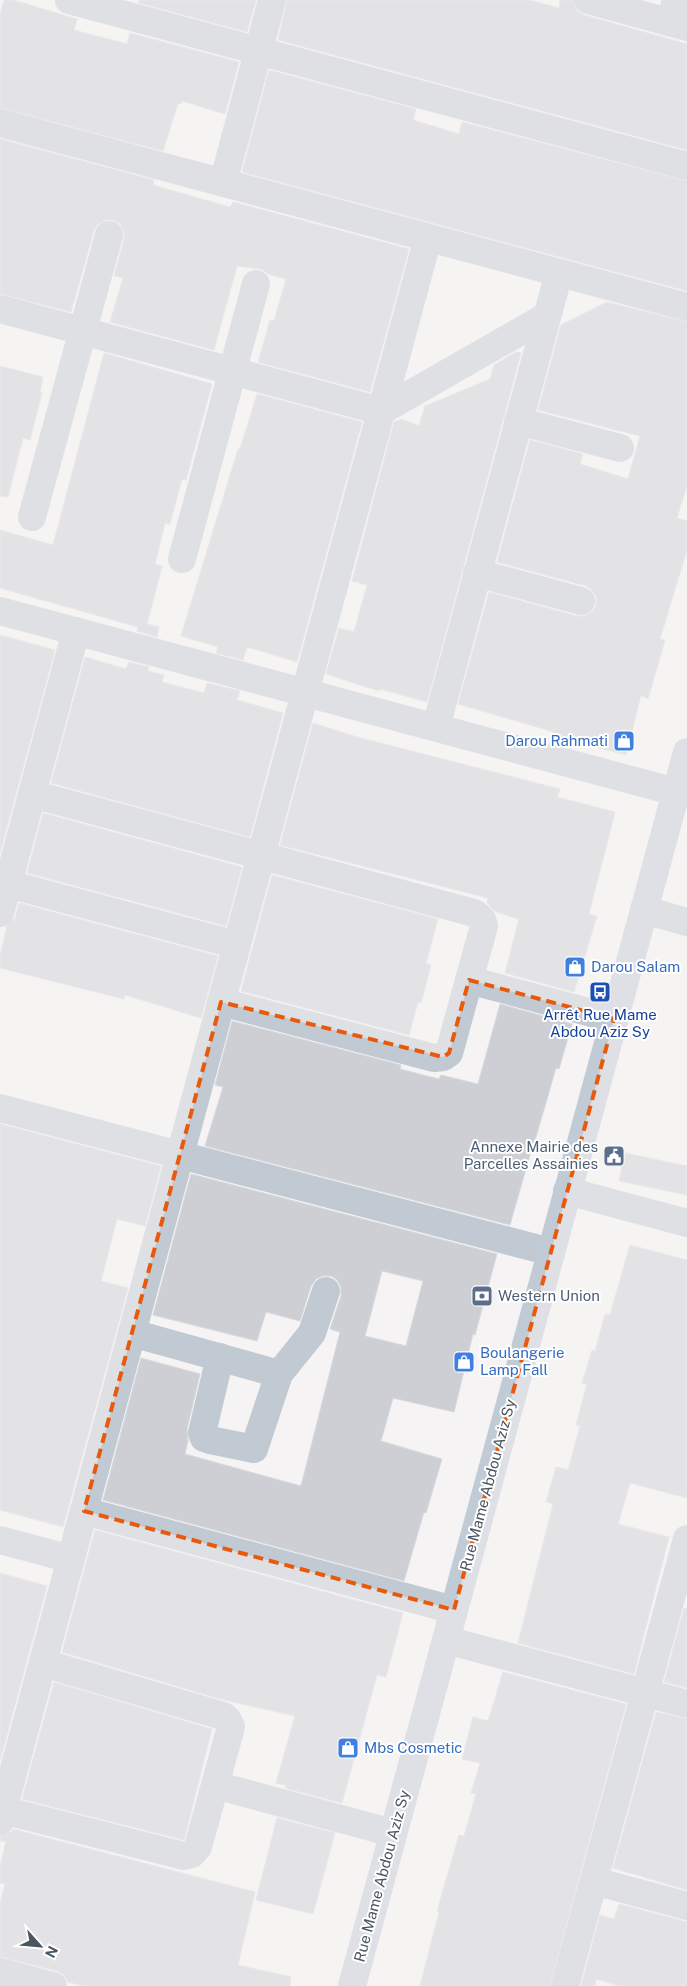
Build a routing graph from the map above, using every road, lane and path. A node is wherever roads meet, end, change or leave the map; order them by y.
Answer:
1 (69, 0) edge
2 (272, 0) edge
3 (588, 0) edge
4 (678, 16) edge
5 (258, 50) junction
6 (0, 123) edge
7 (687, 166) edge
8 (223, 183) junction
9 (109, 235) dead end
10 (428, 238) junction
11 (559, 273) junction
12 (256, 284) dead end
13 (687, 307) edge
14 (0, 309) edge
15 (547, 316) junction
16 (83, 331) junction
17 (233, 372) junction
18 (381, 411) junction
19 (518, 421) junction
20 (620, 448) dead end
21 (32, 517) dead end
22 (182, 559) dead end
23 (477, 573) junction
24 (581, 601) dead end
25 (0, 611) edge
26 (76, 631) junction
27 (305, 692) junction
28 (436, 727) junction
29 (687, 752) edge
30 (676, 792) junction
31 (32, 794) junction
32 (261, 855) junction
33 (8, 884) junction
34 (644, 910) junction
35 (0, 914) edge
36 (687, 922) edge
37 (237, 945) junction
38 (469, 980) junction
39 (222, 1002) junction
40 (614, 1019) junction
41 (0, 1108) edge
42 (180, 1155) junction
43 (567, 1191) junction
44 (687, 1223) edge
45 (551, 1252) junction
46 (326, 1291) dead end
47 (132, 1333) junction
48 (220, 1357) junction
49 (279, 1374) junction
50 (84, 1511) junction
51 (0, 1540) edge
52 (687, 1541) edge
53 (70, 1559) junction
54 (454, 1610) junction
55 (446, 1640) junction
56 (42, 1663) junction
57 (645, 1693) junction
58 (687, 1704) edge
59 (215, 1785) junction
60 (1, 1815) edge
61 (393, 1833) junction
62 (594, 1881) junction
63 (687, 1906) edge
64 (0, 1972) edge
65 (53, 1986) edge
66 (352, 1986) edge
67 (566, 1986) edge

1 - 5 street
2 - 5 street
3 - 4 street
5 - 7 street
5 - 8 street
6 - 8 street
8 - 10 street
9 - 16 street
10 - 11 street
10 - 18 street
11 - 13 street
11 - 15 street
12 - 17 street
14 - 16 street
15 - 18 street
15 - 19 street
16 - 17 street
16 - 21 street
17 - 18 street
17 - 22 street
18 - 27 street
19 - 20 street
19 - 23 street
23 - 24 street
23 - 28 street
25 - 26 street
26 - 27 street
26 - 31 street
27 - 28 street
27 - 32 street
28 - 30 street
29 - 30 street, Rue Mame Abdou Aziz Sy
30 - 34 street, Rue Mame Abdou Aziz Sy
31 - 32 street
31 - 33 street
32 - 37 street
32 - 38 street
33 - 35 street
33 - 37 street
34 - 36 street
34 - 40 street, Rue Mame Abdou Aziz Sy
37 - 39 street
38 - 39 street
38 - 40 street
39 - 42 street
40 - 43 street, Rue Mame Abdou Aziz Sy
41 - 42 street
42 - 45 street
42 - 47 street
43 - 44 street
43 - 45 street, Rue Mame Abdou Aziz Sy
45 - 54 street, Rue Mame Abdou Aziz Sy
46 - 49 street
47 - 48 street
47 - 50 street
48 - 49 street
48 - 49 street
50 - 53 street
50 - 54 street
51 - 53 street
52 - 57 street
53 - 56 street
54 - 55 street, Rue Mame Abdou Aziz Sy
55 - 57 street
55 - 61 street, Rue Mame Abdou Aziz Sy
56 - 59 street
56 - 60 street
57 - 58 street
57 - 62 street
59 - 60 street
59 - 61 street
61 - 66 street, Rue Mame Abdou Aziz Sy
62 - 63 street
62 - 67 street
64 - 65 street

